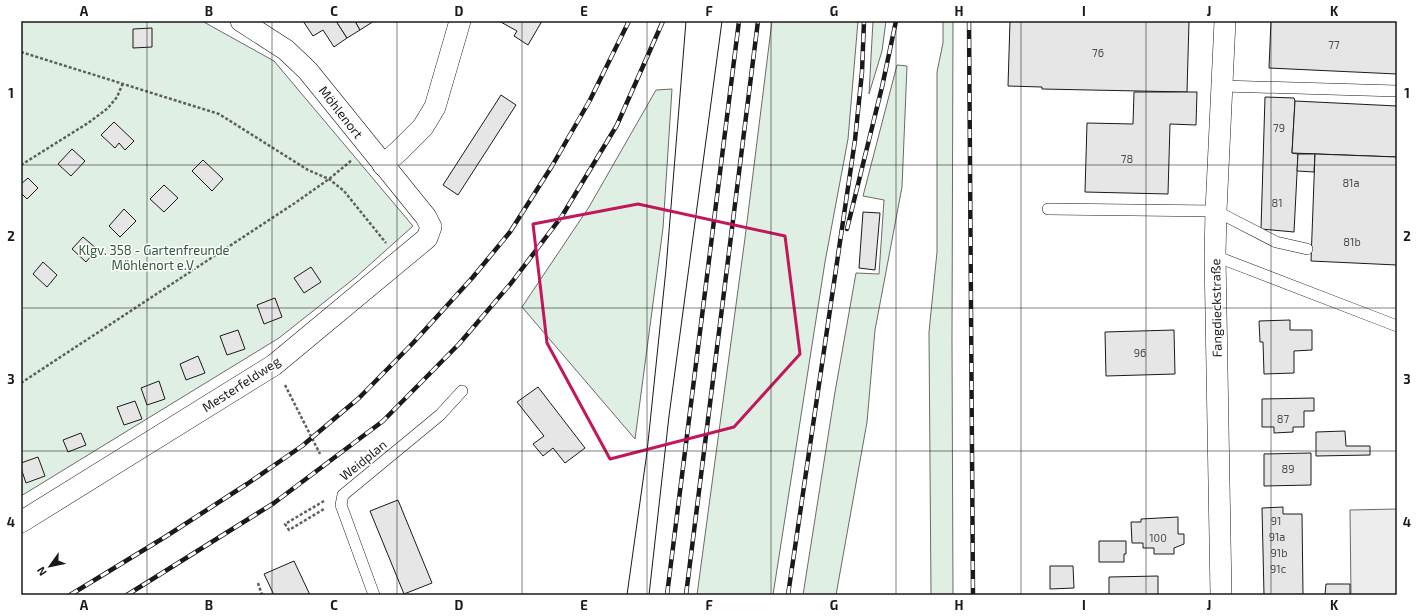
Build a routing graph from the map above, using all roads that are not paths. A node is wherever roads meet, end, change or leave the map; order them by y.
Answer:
1 (241, 21) edge
2 (460, 21) edge
3 (1225, 21) edge
4 (1222, 86) junction
5 (1397, 91) edge
6 (383, 165) junction
7 (1048, 209) dead end
8 (1216, 211) junction
9 (426, 217) joint
10 (1307, 249) dead end
11 (1215, 256) junction
12 (1397, 326) edge
13 (462, 391) dead end
14 (21, 522) edge
15 (374, 595) edge
16 (1221, 595) edge

1 - 6 street, Möhlenort
2 - 6 street
3 - 4 street, Fangdieckstraße
4 - 5 lane
4 - 8 street, Fangdieckstraße
6 - 9 street, Möhlenort
7 - 8 lane
8 - 10 lane
8 - 11 street, Fangdieckstraße
9 - 14 street, Mesterfeldweg
11 - 12 lane
11 - 16 street, Fangdieckstraße
13 - 15 lane, Weidplan

